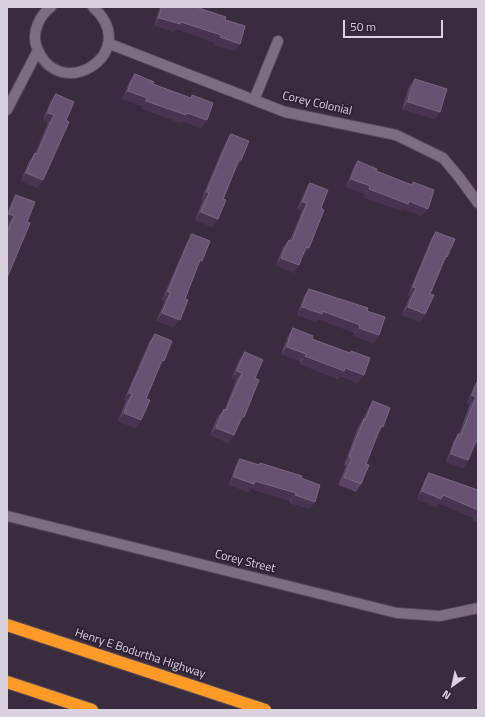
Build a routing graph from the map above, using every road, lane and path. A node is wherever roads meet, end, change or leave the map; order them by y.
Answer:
1 (51, 7) edge
2 (93, 7) edge
3 (278, 41) dead end
4 (110, 44) junction
5 (38, 50) junction
6 (254, 100) junction
7 (7, 110) edge
8 (478, 203) edge
9 (7, 516) edge
10 (478, 608) edge
11 (7, 625) edge
12 (7, 682) edge
13 (92, 710) edge
14 (265, 710) edge

1 - 5 street
2 - 4 street
3 - 6 street
4 - 5 street
4 - 6 street, Corey Colonial
5 - 7 street
6 - 8 street, Corey Colonial
9 - 10 street, Corey Street
11 - 14 highway, Henry E Bodurtha Highway
12 - 13 highway

